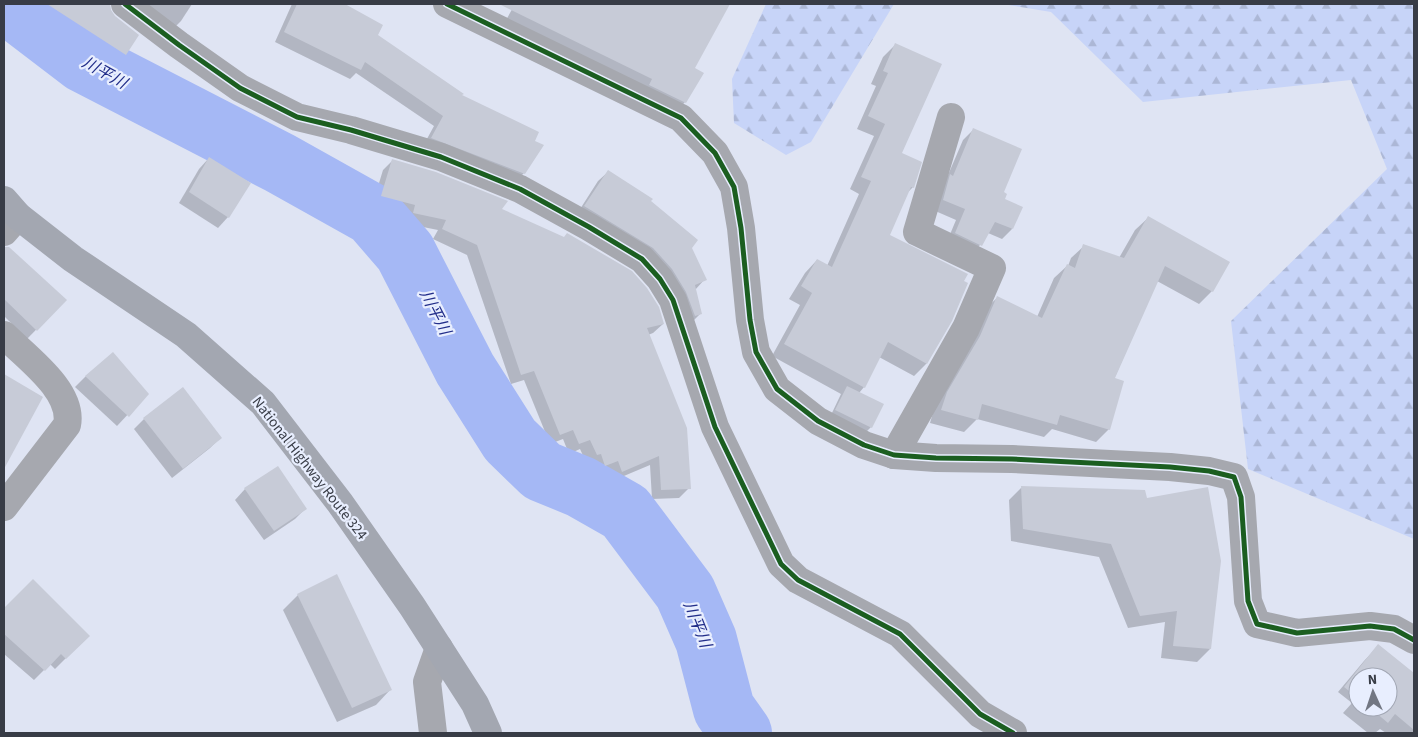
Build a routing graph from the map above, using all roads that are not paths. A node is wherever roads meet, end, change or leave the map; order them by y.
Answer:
1 (125, 4) edge
2 (447, 4) edge
3 (952, 117) dead end
4 (9, 216) edge
5 (4, 335) edge
6 (894, 455) junction
7 (4, 507) edge
8 (1414, 640) edge
9 (439, 648) junction
10 (433, 733) edge
11 (488, 733) edge
12 (1013, 733) edge

1 - 12 street
2 - 6 street
3 - 6 street
4 - 9 highway, National Highway Route 324
5 - 7 street
6 - 8 street
9 - 10 street
9 - 11 highway, National Highway Route 324

